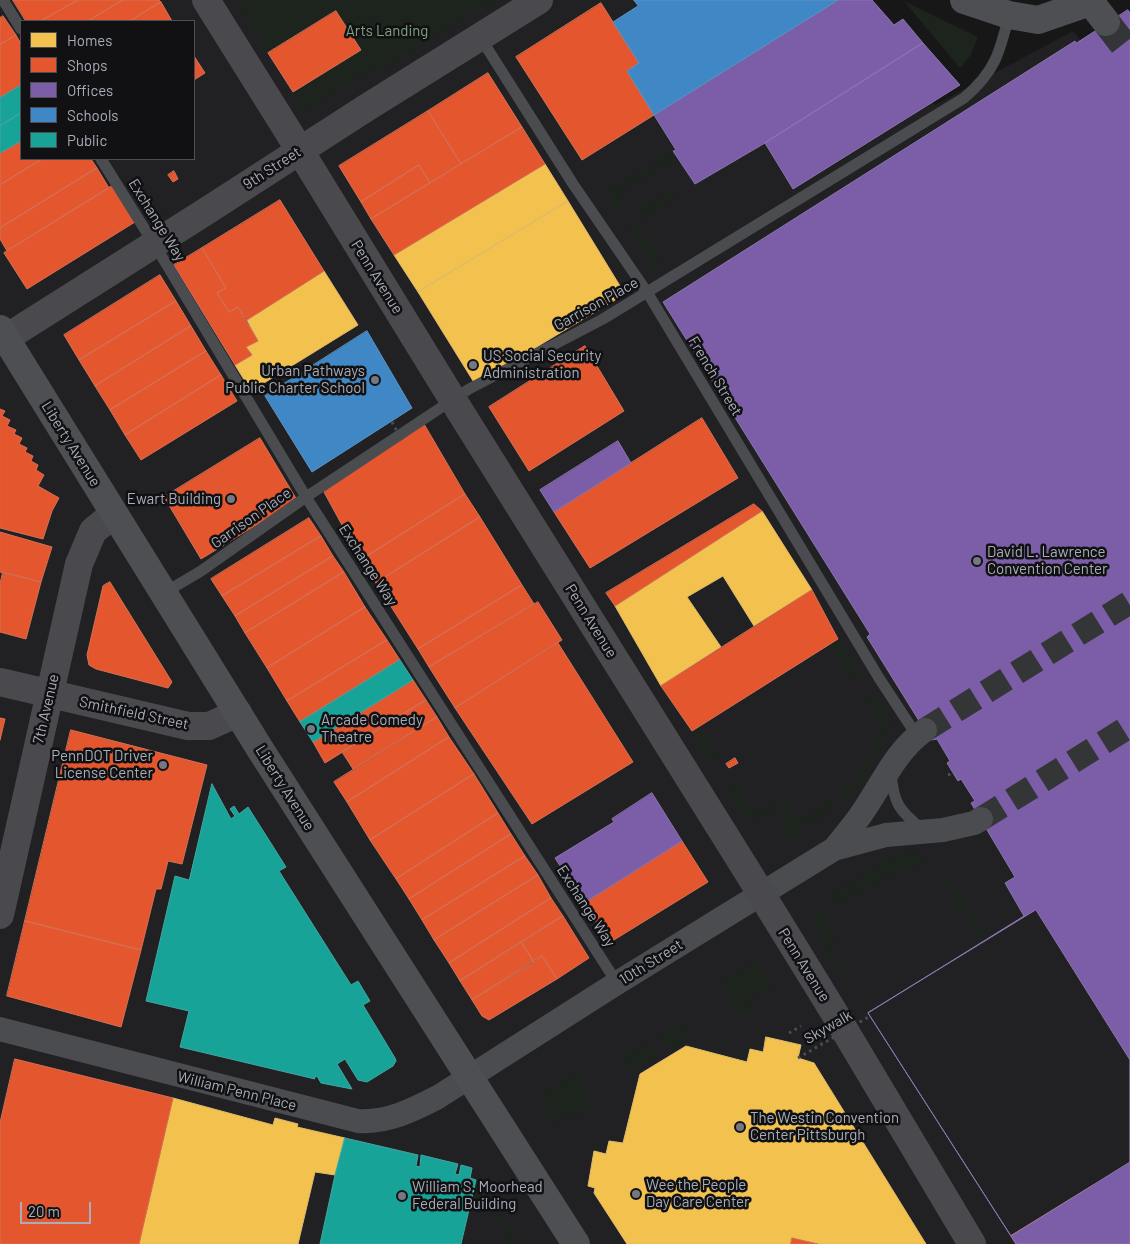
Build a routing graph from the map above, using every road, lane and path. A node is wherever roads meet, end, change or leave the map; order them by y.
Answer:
1 (3, 0) edge
2 (206, 0) edge
3 (539, 0) edge
4 (964, 0) edge
5 (1092, 6) edge
6 (1009, 15) junction
7 (20, 27) edge
8 (480, 36) junction
9 (300, 151) junction
10 (103, 160) edge
11 (154, 244) junction
12 (647, 292) junction
13 (3, 333) edge
14 (452, 400) junction
15 (392, 422) dead end
16 (402, 440) dead end
17 (306, 498) junction
18 (114, 514) junction
19 (164, 593) junction
20 (0, 682) edge
21 (49, 694) junction
22 (238, 714) junction
23 (921, 733) joint
24 (890, 768) junction
25 (953, 772) dead end
26 (948, 776) dead end
27 (981, 819) tunnel mouth
28 (925, 832) junction
29 (834, 849) junction
30 (7, 852) edge
31 (761, 894) junction
32 (0, 915) edge
33 (618, 983) junction
34 (870, 1016) dead end
35 (801, 1026) dead end
36 (0, 1029) edge
37 (790, 1033) dead end
38 (798, 1058) dead end
39 (469, 1078) junction
40 (576, 1244) edge
41 (972, 1244) edge

1 - 7 lane
2 - 9 street, Penn Avenue
3 - 8 street, 9th Street
4 - 6 main road
5 - 6 main road
6 - 12 lane, Garrison Place
8 - 9 street, 9th Street
8 - 12 lane, French Street
9 - 11 street, 9th Street
9 - 14 street, Penn Avenue
10 - 11 lane, Exchange Way
11 - 13 street, 9th Street
11 - 17 lane, Exchange Way
12 - 14 lane, Garrison Place
12 - 23 lane, French Street
13 - 18 main road, Liberty Avenue
14 - 17 lane, Garrison Place
14 - 31 street, Penn Avenue
15 - 16 path, bridge
17 - 19 lane, Garrison Place
17 - 33 lane, Exchange Way
18 - 19 main road, Liberty Avenue
18 - 21 street, 7th Avenue
19 - 22 main road, Liberty Avenue
20 - 21 street, Smithfield Street
21 - 22 street, Smithfield Street
21 - 30 street, 7th Avenue
22 - 39 main road, Liberty Avenue
23 - 24 street, 10th Street
24 - 28 lane
24 - 29 street, 10th Street
25 - 26 path
27 - 28 street, 10th Street
28 - 29 street, 10th Street
29 - 31 street, 10th Street
30 - 32 street, 7th Avenue
31 - 33 street, 10th Street
31 - 41 street, Penn Avenue
33 - 39 street, 10th Street
34 - 38 path, Skywalk, bridge
35 - 37 path
36 - 39 street, William Penn Place
39 - 40 main road, Liberty Avenue

